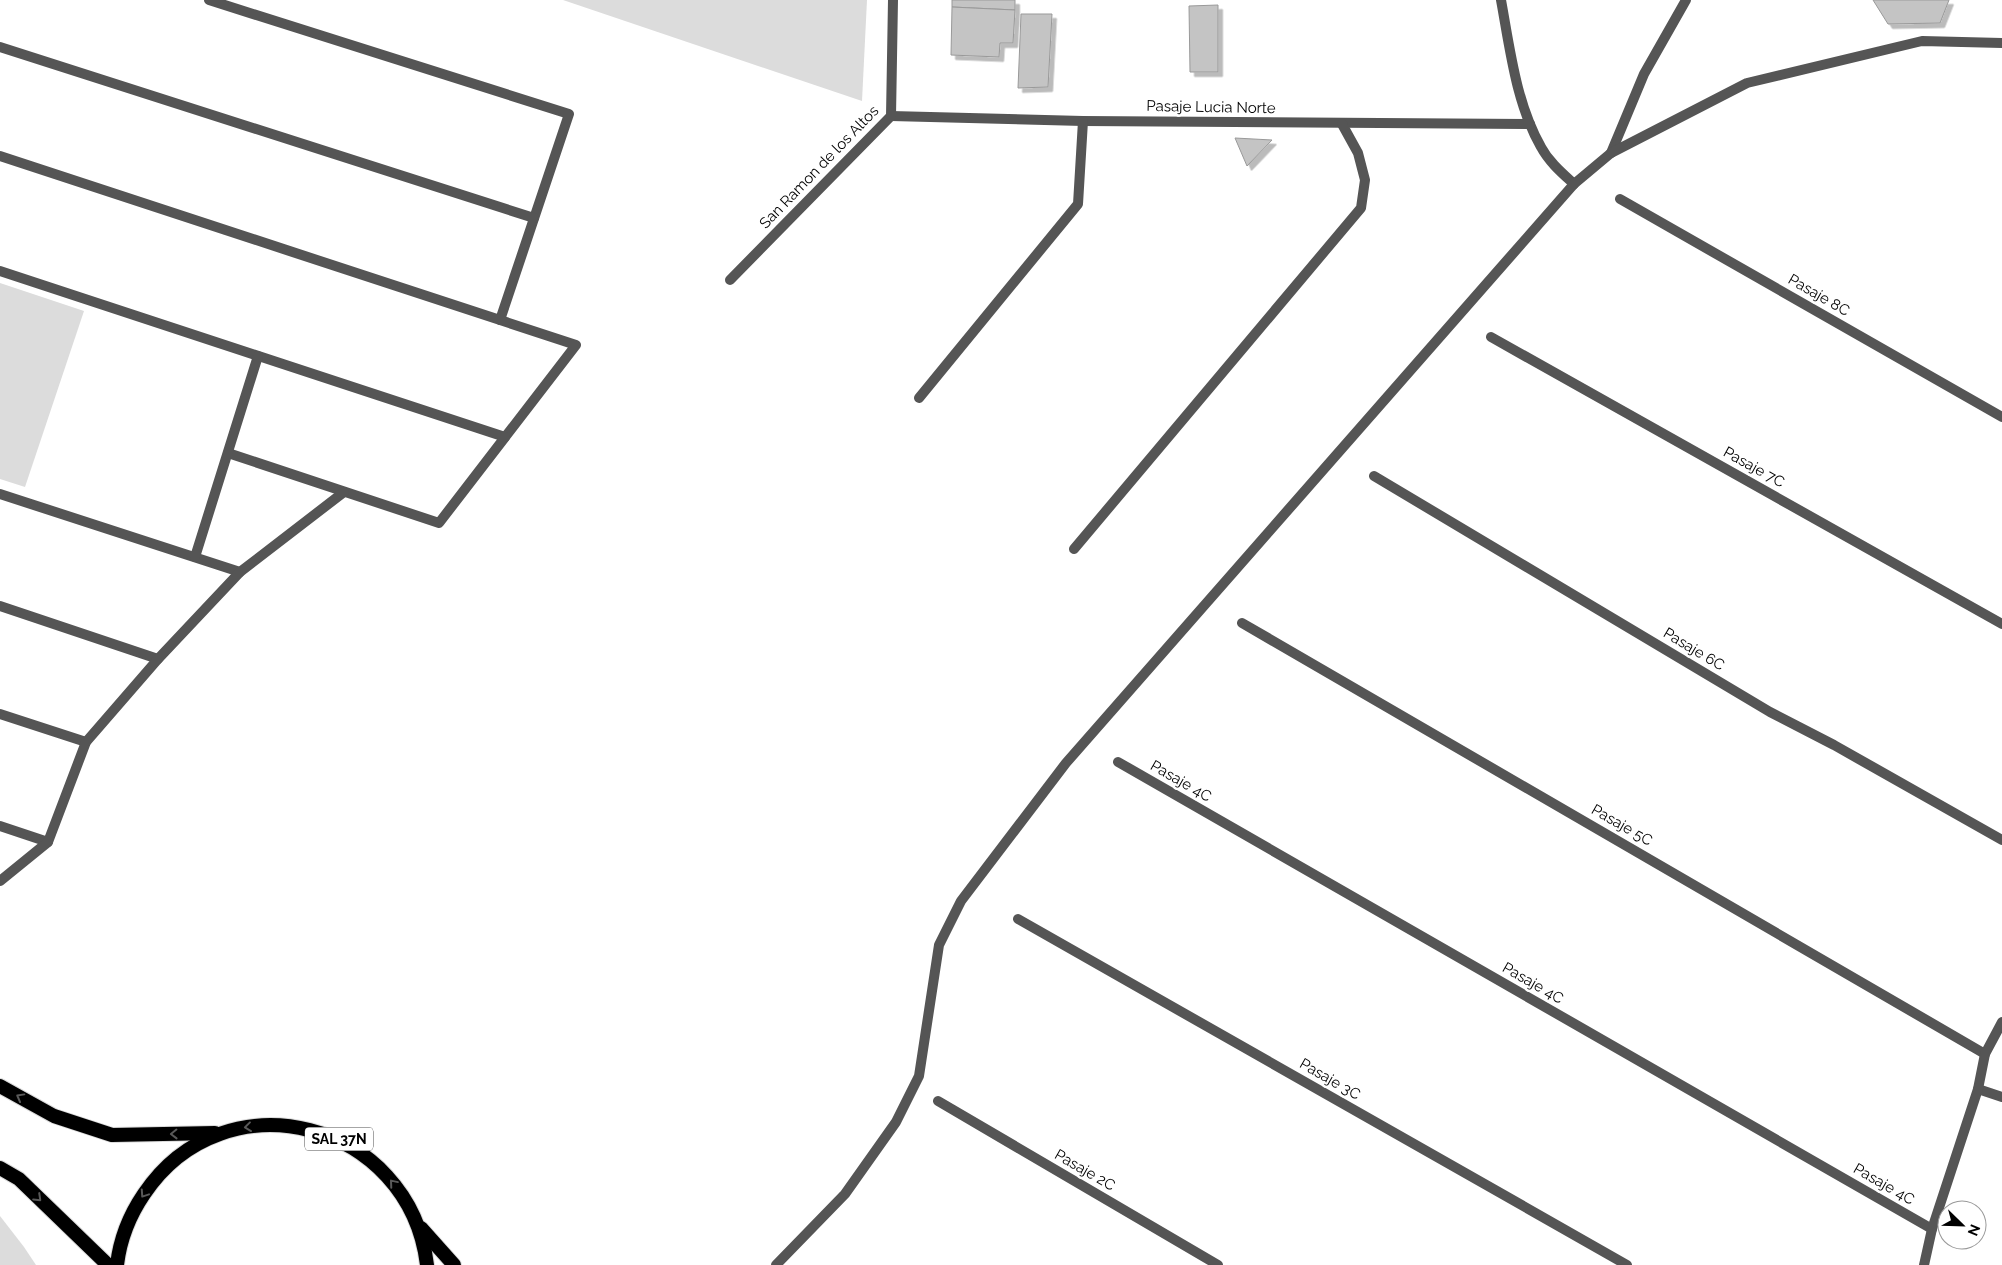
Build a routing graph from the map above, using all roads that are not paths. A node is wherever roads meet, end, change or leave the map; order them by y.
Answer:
1 (209, 0) edge
2 (893, 0) edge
3 (1502, 0) edge
4 (1686, 0) edge
5 (2002, 43) edge
6 (0, 47) edge
7 (891, 116) junction
8 (1083, 121) junction
9 (1342, 124) junction
10 (1530, 124) junction
11 (1611, 153) junction
12 (0, 156) edge
13 (1574, 184) junction
14 (1620, 199) dead end
15 (534, 218) junction
16 (0, 271) edge
17 (730, 280) dead end
18 (500, 320) junction
19 (1492, 337) dead end
20 (258, 356) junction
21 (919, 398) dead end
22 (2002, 417) edge
23 (505, 437) junction
24 (228, 453) junction
25 (1374, 476) dead end
26 (344, 492) junction
27 (0, 494) edge
28 (1074, 549) dead end
29 (195, 557) junction
30 (240, 572) junction
31 (0, 606) edge
32 (1242, 623) dead end
33 (2002, 624) edge
34 (158, 659) junction
35 (0, 714) edge
36 (86, 742) junction
37 (1118, 762) dead end
38 (0, 826) edge
39 (2002, 840) edge
40 (48, 842) junction
41 (0, 881) edge
42 (1018, 919) dead end
43 (2002, 1022) edge
44 (1985, 1054) junction
45 (0, 1086) edge
46 (1978, 1089) junction
47 (2002, 1097) edge
48 (938, 1102) dead end
49 (223, 1133) junction
50 (0, 1168) edge
51 (418, 1224) junction
52 (1932, 1230) junction
53 (108, 1265) edge
54 (117, 1265) edge
55 (427, 1265) edge
56 (454, 1265) edge
57 (776, 1265) edge
58 (1218, 1265) edge
59 (1627, 1265) edge
60 (1924, 1265) edge

1 - 15 street
2 - 7 street, San Ramon de los Altos
3 - 10 street
4 - 11 street
5 - 11 street
6 - 15 street
7 - 8 street, Pasaje Lucia Norte
7 - 17 street, San Ramon de los Altos
8 - 9 street, Pasaje Lucia Norte
8 - 21 street
9 - 10 street, Pasaje Lucia Norte
9 - 28 street
10 - 13 street
11 - 13 street
12 - 18 street
13 - 57 street
14 - 22 street, Pasaje 8C
15 - 18 street
16 - 20 street
18 - 23 street
19 - 33 street, Pasaje 7C
20 - 23 street
20 - 24 street
23 - 26 street
24 - 26 street
24 - 29 street
25 - 39 street, Pasaje 6C
26 - 30 street
27 - 29 street
29 - 30 street
30 - 34 street
31 - 34 street
32 - 44 street, Pasaje 5C
34 - 36 street
35 - 36 street
36 - 40 street
37 - 52 street, Pasaje 4C
38 - 40 street
40 - 41 street
42 - 59 street, Pasaje 3C
43 - 44 street
44 - 46 street
49 -> 45 highway, SAL 37N
46 - 47 street
46 - 52 street
48 - 58 street, Pasaje 2C
51 -> 49 highway, SAL 37N
49 -> 54 highway, SAL 37N
50 -> 53 highway
51 - 55 highway, SAL 37N
51 - 56 highway, SAL 37N
52 - 60 street

